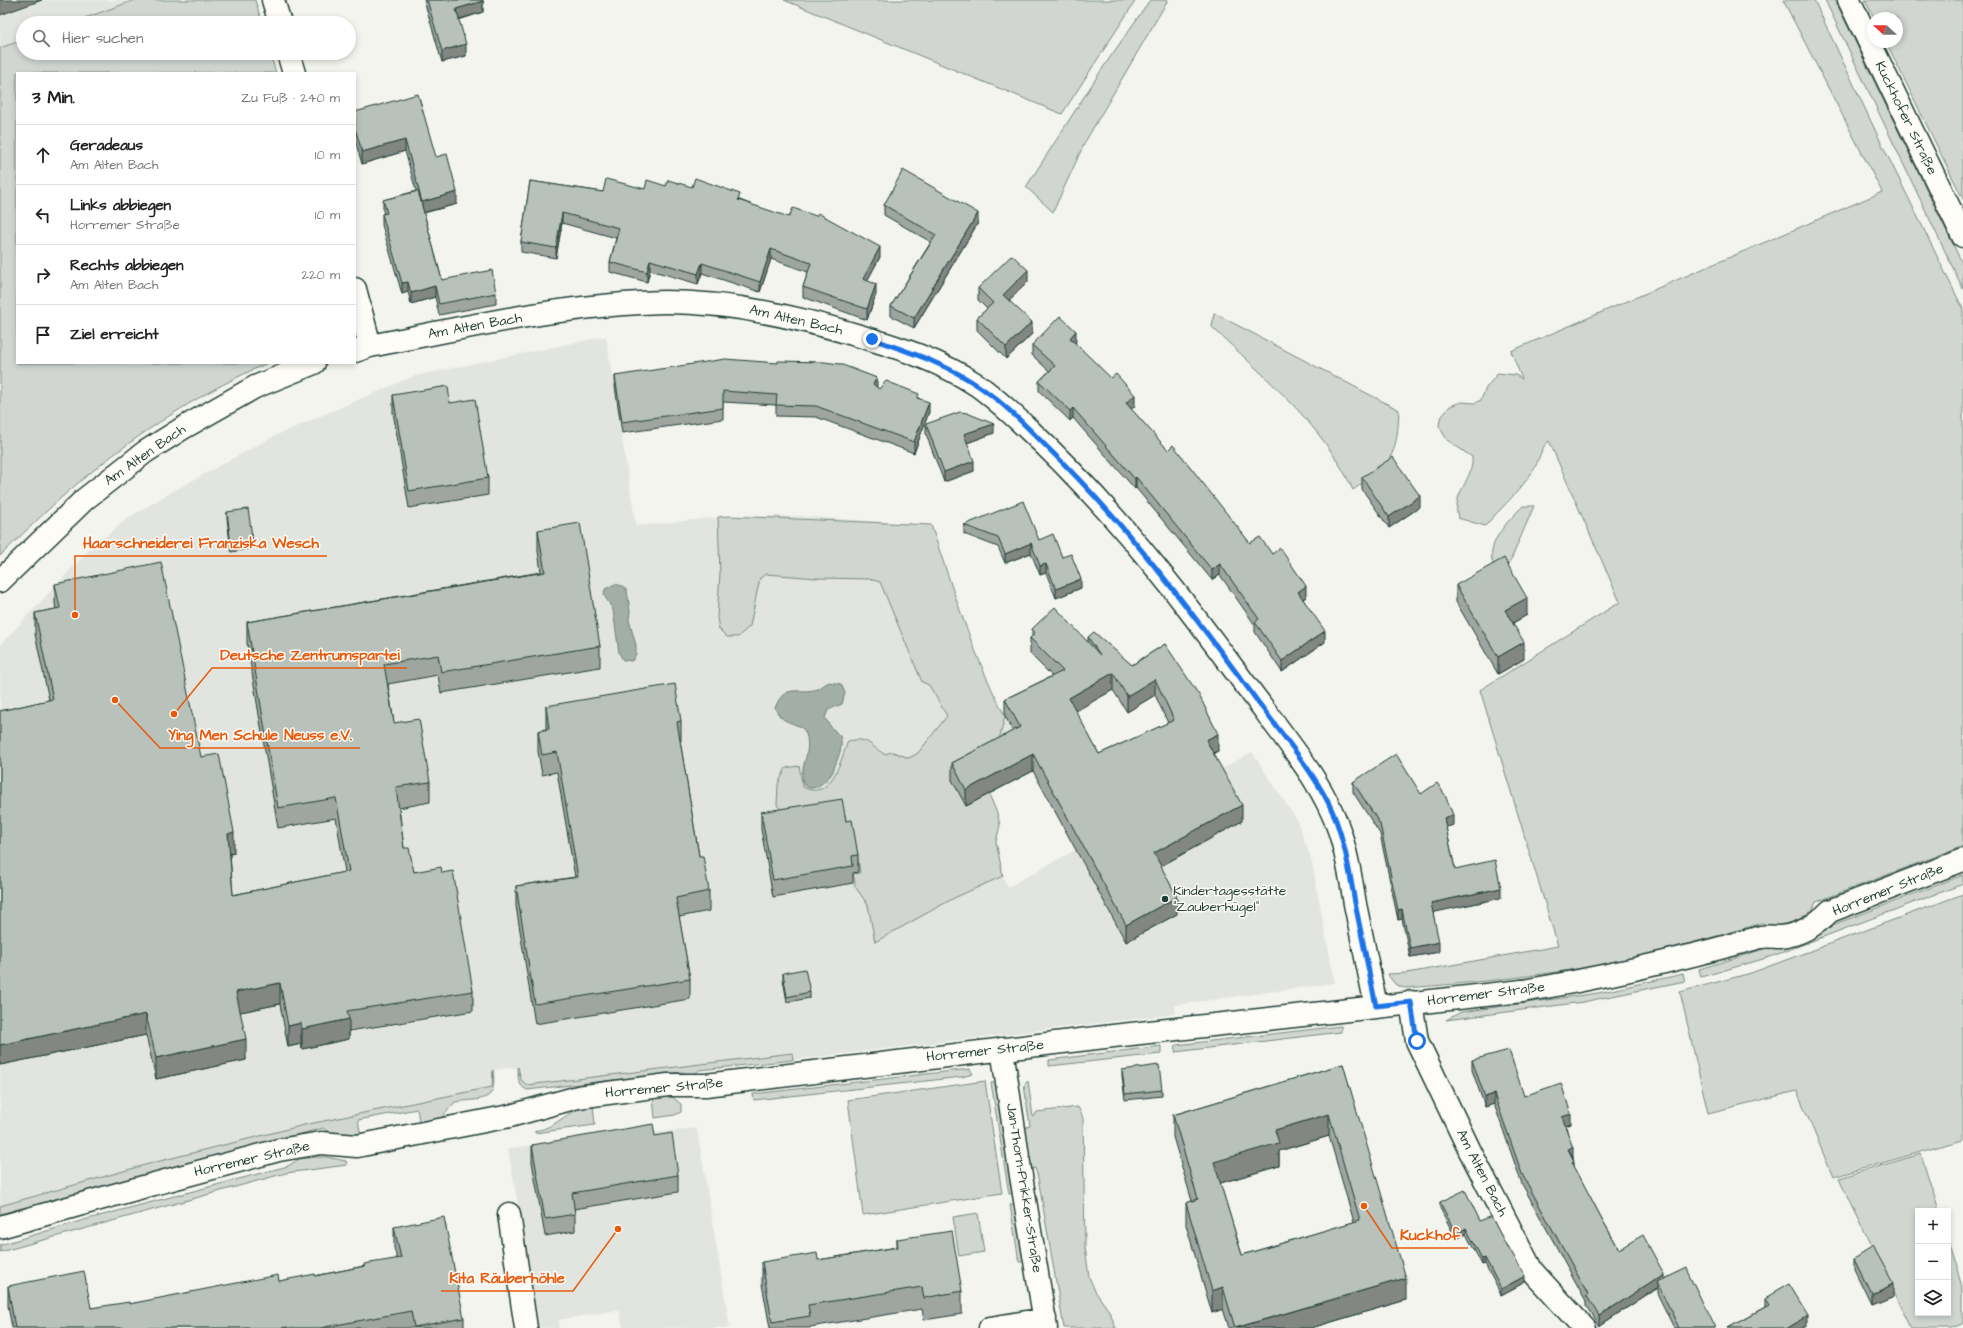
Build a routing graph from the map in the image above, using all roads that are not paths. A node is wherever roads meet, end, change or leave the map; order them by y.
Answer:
1 (273, 0) edge
2 (1849, 0) edge
3 (278, 16) edge
4 (290, 60) edge
5 (294, 72) edge
6 (1963, 236) edge
7 (356, 297) edge
8 (362, 348) edge
9 (312, 364) edge
10 (0, 580) edge
11 (1963, 860) edge
12 (1411, 1002) junction
13 (1376, 1006) junction
14 (1002, 1049) junction
15 (509, 1214) dead end
16 (0, 1227) edge
17 (1045, 1324) edge
18 (526, 1328) edge
19 (990, 1328) edge
20 (1584, 1328) edge

1 - 3 street
2 - 6 street, Kuckhofer Straße
4 - 5 street
7 - 8 street
8 - 13 street, Am Alten Bach
9 - 10 street, Am Alten Bach
11 - 12 street, Horremer Straße
12 - 13 street, Horremer Straße
12 - 20 street, Am Alten Bach
13 - 14 street, Horremer Straße
14 - 16 street, Horremer Straße
14 - 17 street, Jan-Thorn-Prikker-Straße
15 - 18 street
17 - 19 street

